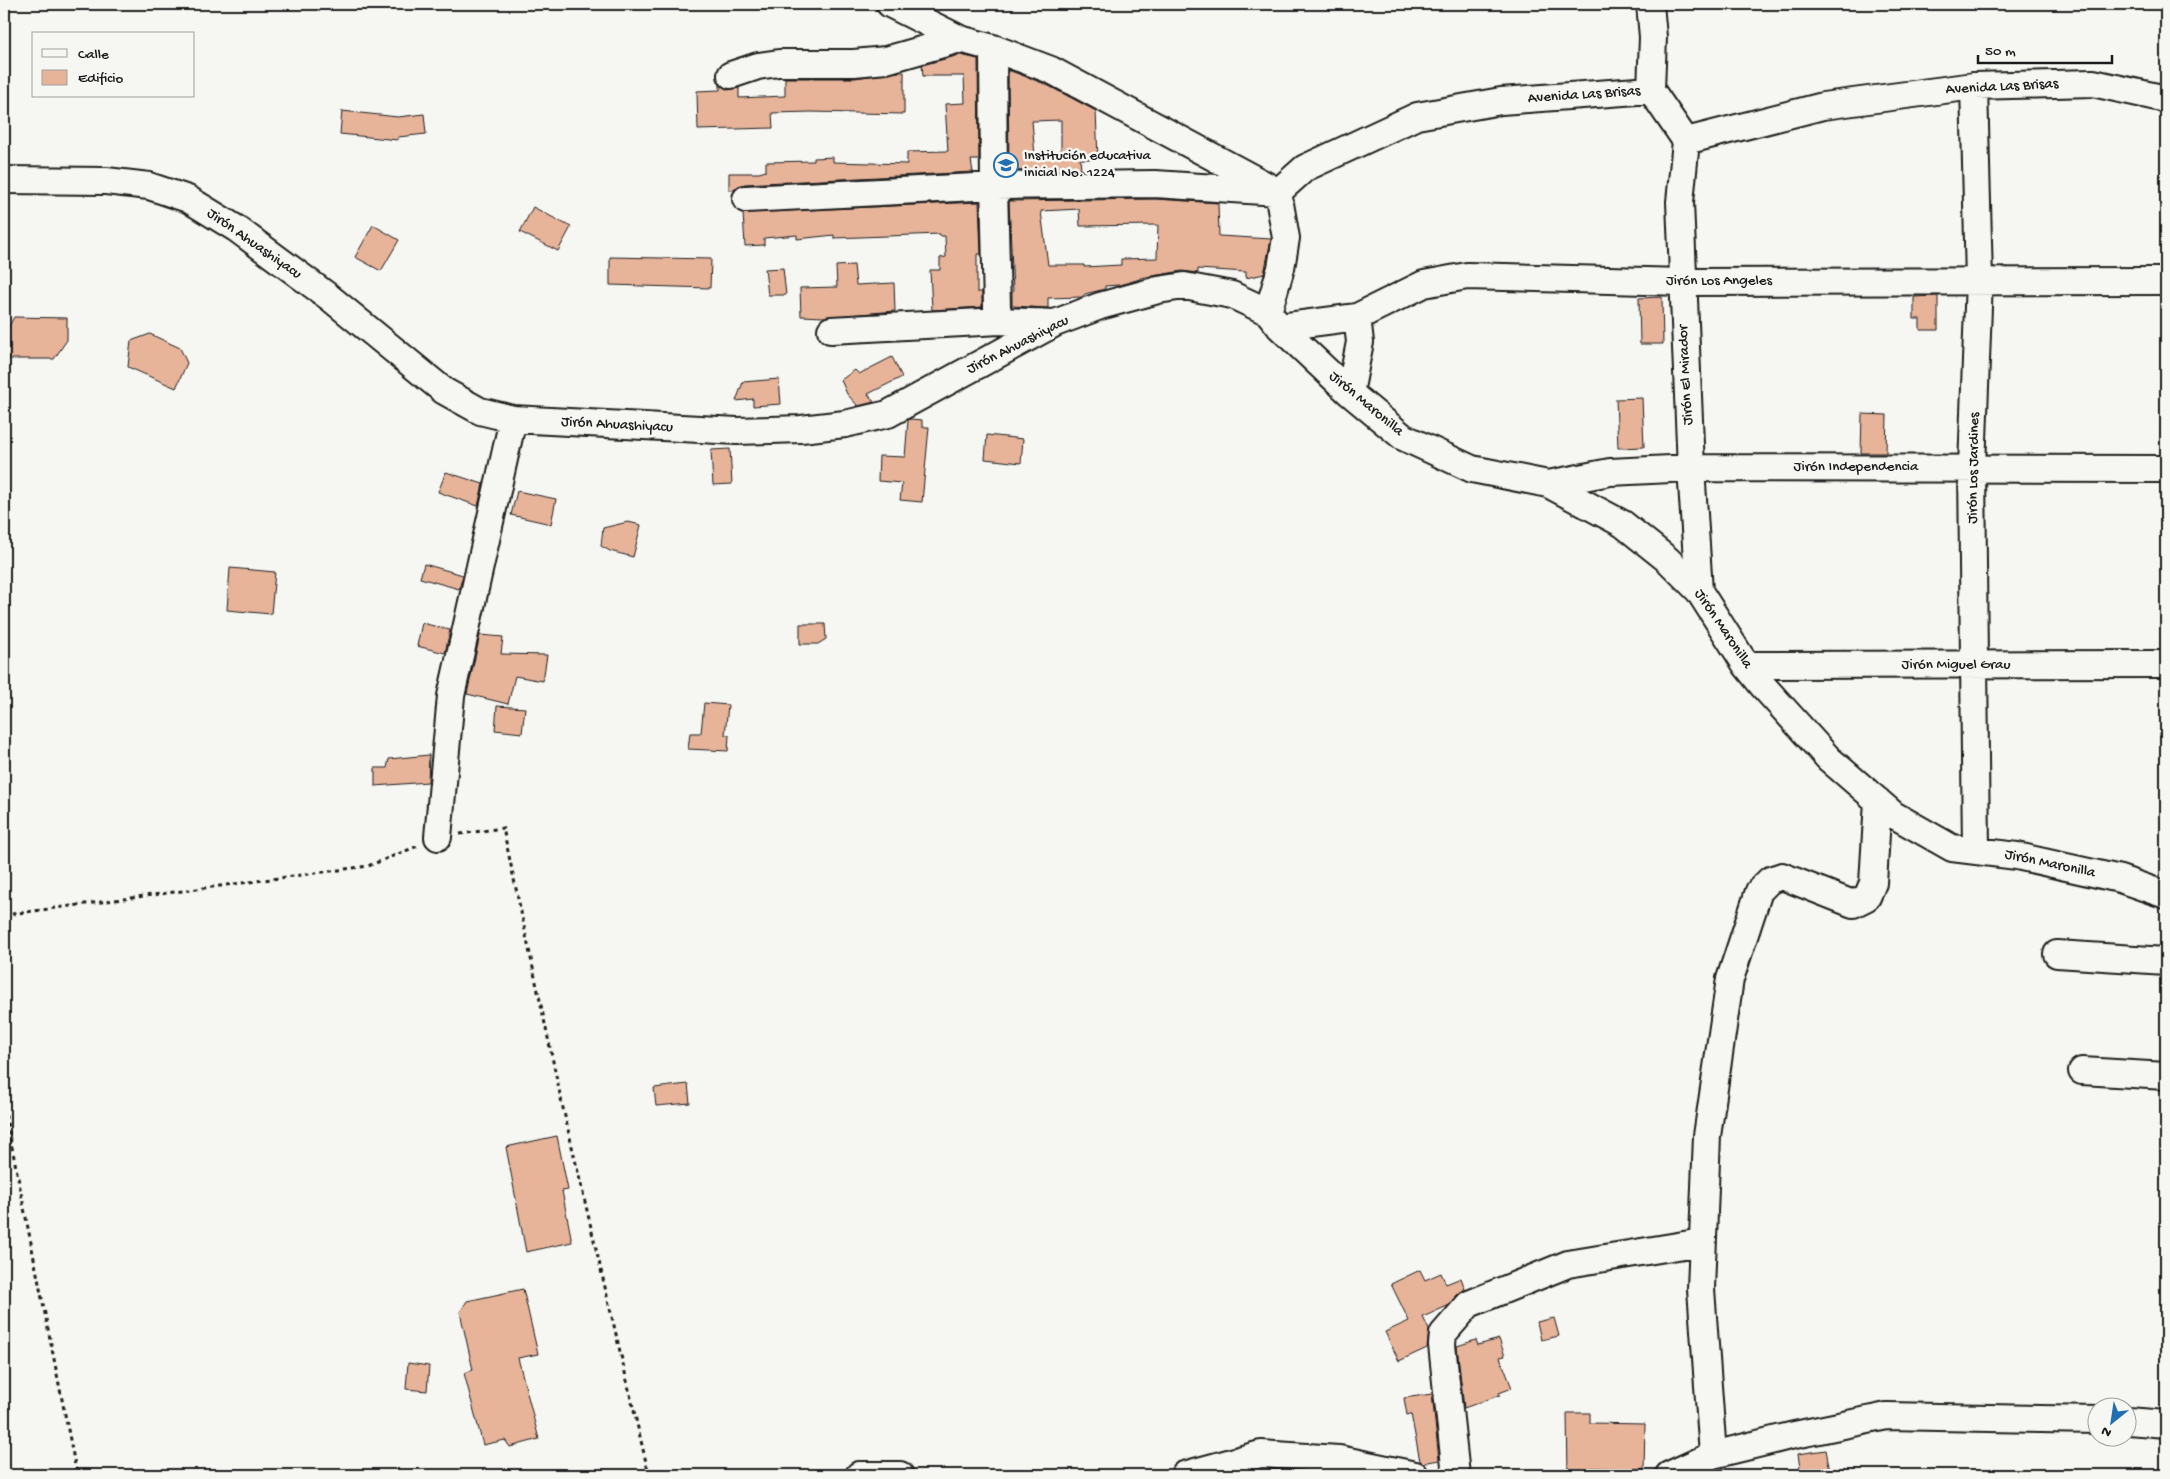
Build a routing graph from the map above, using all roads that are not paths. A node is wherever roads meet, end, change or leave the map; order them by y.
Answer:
1 (890, 4) edge
2 (1650, 4) edge
3 (960, 39) junction
4 (993, 48) junction
5 (731, 75) dead end
6 (1974, 86) junction
7 (1652, 90) junction
8 (2166, 98) edge
9 (1686, 141) junction
10 (4, 180) edge
11 (994, 186) junction
12 (1278, 192) junction
13 (746, 200) dead end
14 (1979, 280) junction
15 (2166, 281) edge
16 (1682, 282) junction
17 (1357, 317) junction
18 (1274, 320) junction
19 (1000, 321) junction
20 (1055, 323) junction
21 (831, 330) dead end
22 (1350, 393) junction
23 (513, 419) junction
24 (1972, 467) junction
25 (1691, 468) junction
26 (2166, 469) edge
27 (1548, 484) junction
28 (1699, 590) junction
29 (2166, 664) edge
30 (1746, 665) junction
31 (1975, 665) junction
32 (1878, 801) junction
33 (438, 837) road end
34 (1976, 851) junction
35 (2166, 894) edge
36 (2057, 954) dead end
37 (2166, 961) edge
38 (2082, 1072) dead end
39 (2166, 1076) edge
40 (1702, 1242) junction
41 (2088, 1420) edge
42 (2138, 1422) edge
43 (2166, 1424) edge
44 (1712, 1455) junction
45 (859, 1475) edge
46 (900, 1475) edge
47 (1184, 1475) edge
48 (1415, 1475) edge
49 (1456, 1475) edge
50 (1669, 1475) edge

1 - 3 street
2 - 7 street
3 - 4 street
3 - 5 street
4 - 11 street
4 - 12 street
6 - 8 street, Avenida Las Brisas
6 - 9 street, Avenida Las Brisas
6 - 14 street, Jirón Los Jardines
7 - 9 street, Avenida Las Brisas
7 - 12 street, Avenida Las Brisas
9 - 16 street, Jirón El Mirador
10 - 23 street, Jirón Ahuashiyacu
11 - 12 street
11 - 13 street
11 - 19 street
12 - 18 street
14 - 15 street, Jirón Los Angeles
14 - 16 street, Jirón Los Angeles
14 - 24 street, Jirón Los Jardines
16 - 17 street, Jirón Los Angeles
16 - 25 street, Jirón El Mirador
17 - 18 street, Jirón Los Angeles
17 - 22 street
18 - 20 street, Jirón Ahuashiyacu
18 - 22 street, Jirón Maronilla
19 - 20 street
19 - 21 street
20 - 23 street, Jirón Ahuashiyacu
22 - 27 street, Jirón Maronilla
23 - 33 street
24 - 25 street, Jirón Independencia
24 - 26 street, Jirón Independencia
24 - 31 street, Jirón Los Jardines
25 - 27 street, Jirón Independencia
25 - 28 street, Jirón El Mirador
27 - 28 street, Jirón Maronilla
28 - 30 street, Jirón Maronilla
29 - 31 street, Jirón Miguel Grau
30 - 31 street, Jirón Miguel Grau
30 - 32 street, Jirón Maronilla
31 - 34 street, Jirón Los Jardines
32 - 34 street, Jirón Maronilla
32 - 40 street
34 - 35 street, Jirón Maronilla
36 - 37 street
38 - 39 street
40 - 44 street
40 - 49 street
41 - 44 street
42 - 43 street
44 - 50 street
45 - 46 street
47 - 48 street

